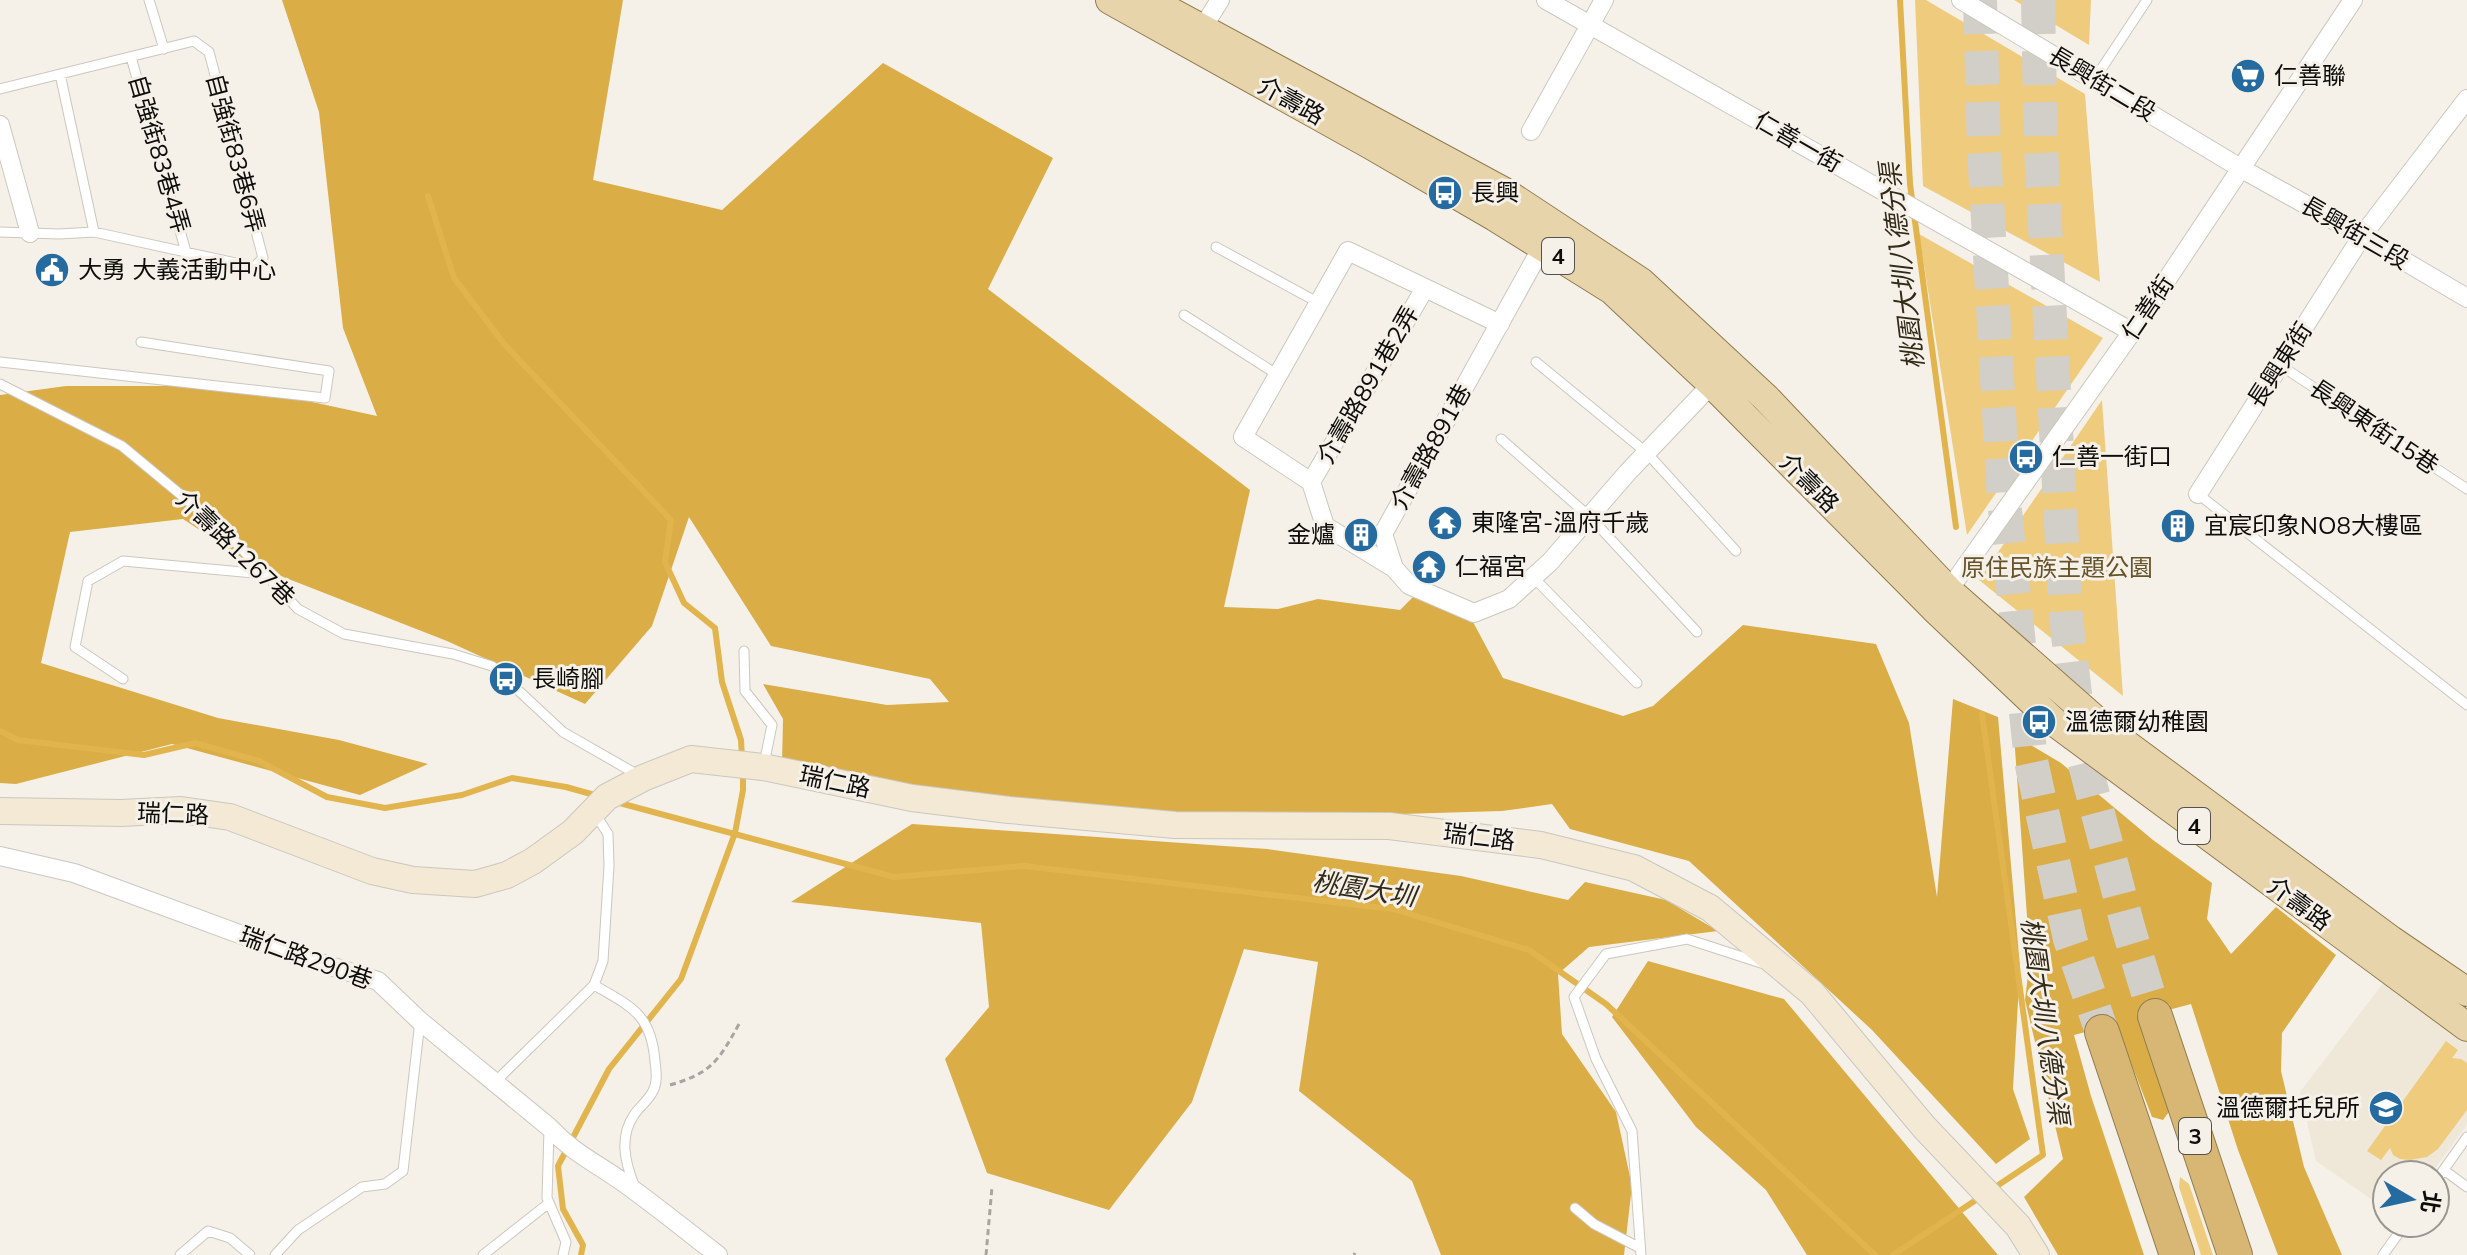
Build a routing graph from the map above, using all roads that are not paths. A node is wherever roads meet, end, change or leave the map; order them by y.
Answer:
1 (149, 0) edge
2 (1110, 0) edge
3 (1149, 0) edge
4 (1220, 0) edge
5 (1546, 0) edge
6 (1604, 0) edge
7 (1961, 0) edge
8 (2147, 0) edge
9 (2353, 0) edge
10 (1590, 24) junction
11 (1197, 37) junction
12 (164, 49) junction
13 (131, 57) junction
14 (60, 74) junction
15 (2094, 80) junction
16 (0, 89) edge
17 (2467, 99) edge
18 (0, 125) edge
19 (1531, 131) dead end
20 (2242, 169) junction
21 (0, 232) edge
22 (94, 232) junction
23 (30, 233) junction
24 (2362, 236) junction
25 (1216, 247) dead end
26 (1542, 247) junction
27 (186, 252) junction
28 (1425, 288) junction
29 (2467, 298) edge
30 (1319, 303) junction
31 (1184, 315) dead end
32 (1500, 324) junction
33 (2132, 332) junction
34 (141, 342) dead end
35 (0, 362) edge
36 (1536, 362) dead end
37 (2280, 365) junction
38 (1278, 375) junction
39 (0, 384) edge
40 (1712, 384) junction
41 (1501, 439) dead end
42 (1647, 453) junction
43 (1311, 482) junction
44 (2467, 489) edge
45 (2198, 494) joint
46 (1590, 517) junction
47 (1736, 551) dead end
48 (1394, 568) junction
49 (265, 574) junction
50 (1533, 577) junction
51 (1941, 600) junction
52 (1697, 632) dead end
53 (744, 651) dead end
54 (123, 679) dead end
55 (1637, 683) dead end
56 (2467, 705) edge
57 (763, 767) junction
58 (643, 778) junction
59 (0, 811) edge
60 (594, 812) junction
61 (0, 856) edge
62 (1784, 970) junction
63 (594, 985) junction
64 (2467, 992) edge
65 (2155, 1016) tunnel mouth
66 (420, 1021) junction
67 (2467, 1027) edge
68 (2102, 1032) tunnel mouth
69 (495, 1082) junction
70 (549, 1127) junction
71 (2467, 1137) edge
72 (2196, 1139) junction
73 (2143, 1152) junction
74 (2451, 1160) edge
75 (636, 1192) junction
76 (549, 1203) junction
77 (1575, 1208) dead end
78 (1641, 1251) edge
79 (180, 1255) edge
80 (250, 1255) edge
81 (275, 1255) edge
82 (483, 1255) edge
83 (563, 1255) edge
84 (718, 1255) edge
85 (2036, 1255) edge
86 (2177, 1255) edge
87 (2235, 1255) edge

1 - 12 lane
2 - 11 main road, 介壽路 / 4
3 - 11 main road, 介壽路 / 4
4 - 11 street
5 - 10 street, 仁善一街
6 - 10 street
7 - 15 street, 長興街二段
8 - 15 lane
9 - 20 street, 仁善街
10 - 19 street
10 - 33 street, 仁善一街
11 - 26 main road, 介壽路 / 4
11 - 51 main road, 介壽路 / 4
12 - 13 lane
12 - 27 lane, 自強街83巷6弄
13 - 14 lane
13 - 27 lane, 自強街83巷4弄
14 - 16 lane
14 - 22 lane
15 - 20 street, 長興街二段
17 - 24 street, 長興東街
18 - 23 street
20 - 24 street, 長興街三段
20 - 33 street, 仁善街
21 - 23 lane
22 - 23 lane
22 - 27 lane
24 - 29 street, 長興街三段
24 - 37 street, 長興東街
25 - 30 lane
26 - 32 street, 介壽路891巷
26 - 40 main road, 介壽路 / 4
28 - 30 street, 介壽路891巷2弄
28 - 32 street
28 - 43 street, 介壽路891巷2弄
30 - 38 street, 介壽路891巷2弄
31 - 38 lane
32 - 48 street, 介壽路891巷
33 - 51 street, 仁善街
34 - 35 lane
36 - 42 lane
37 - 44 lane, 長興東街15巷
37 - 45 street, 長興東街
38 - 43 street, 介壽路891巷2弄
39 - 49 lane, 介壽路1267巷
40 - 42 street
40 - 51 main road, 介壽路 / 4
41 - 46 lane
42 - 46 street
42 - 47 lane
43 - 48 street, 介壽路891巷2弄
45 - 56 lane
46 - 50 street
46 - 52 lane
48 - 50 street
49 - 54 lane
49 - 58 lane, 介壽路1267巷
50 - 55 lane
51 - 64 main road, 介壽路 / 4
51 - 67 main road, 介壽路 / 4
53 - 57 lane
57 - 58 street, 瑞仁路
57 - 62 street, 瑞仁路
58 - 60 street, 瑞仁路
59 - 60 street, 瑞仁路
60 - 63 lane
61 - 66 street, 瑞仁路290巷
62 - 78 lane
62 - 85 street, 瑞仁路
63 - 69 lane
63 - 75 lane
65 - 72 highway, 3
66 - 69 street, 瑞仁路290巷
66 - 81 lane
68 - 73 highway, 3
69 - 70 street, 瑞仁路290巷
70 - 75 street, 瑞仁路290巷
70 - 76 lane
71 - 74 lane
72 - 73 highway
72 - 87 highway, 3
73 - 86 highway, 3
75 - 84 street
76 - 82 lane
76 - 83 lane
77 - 78 lane
79 - 80 lane

